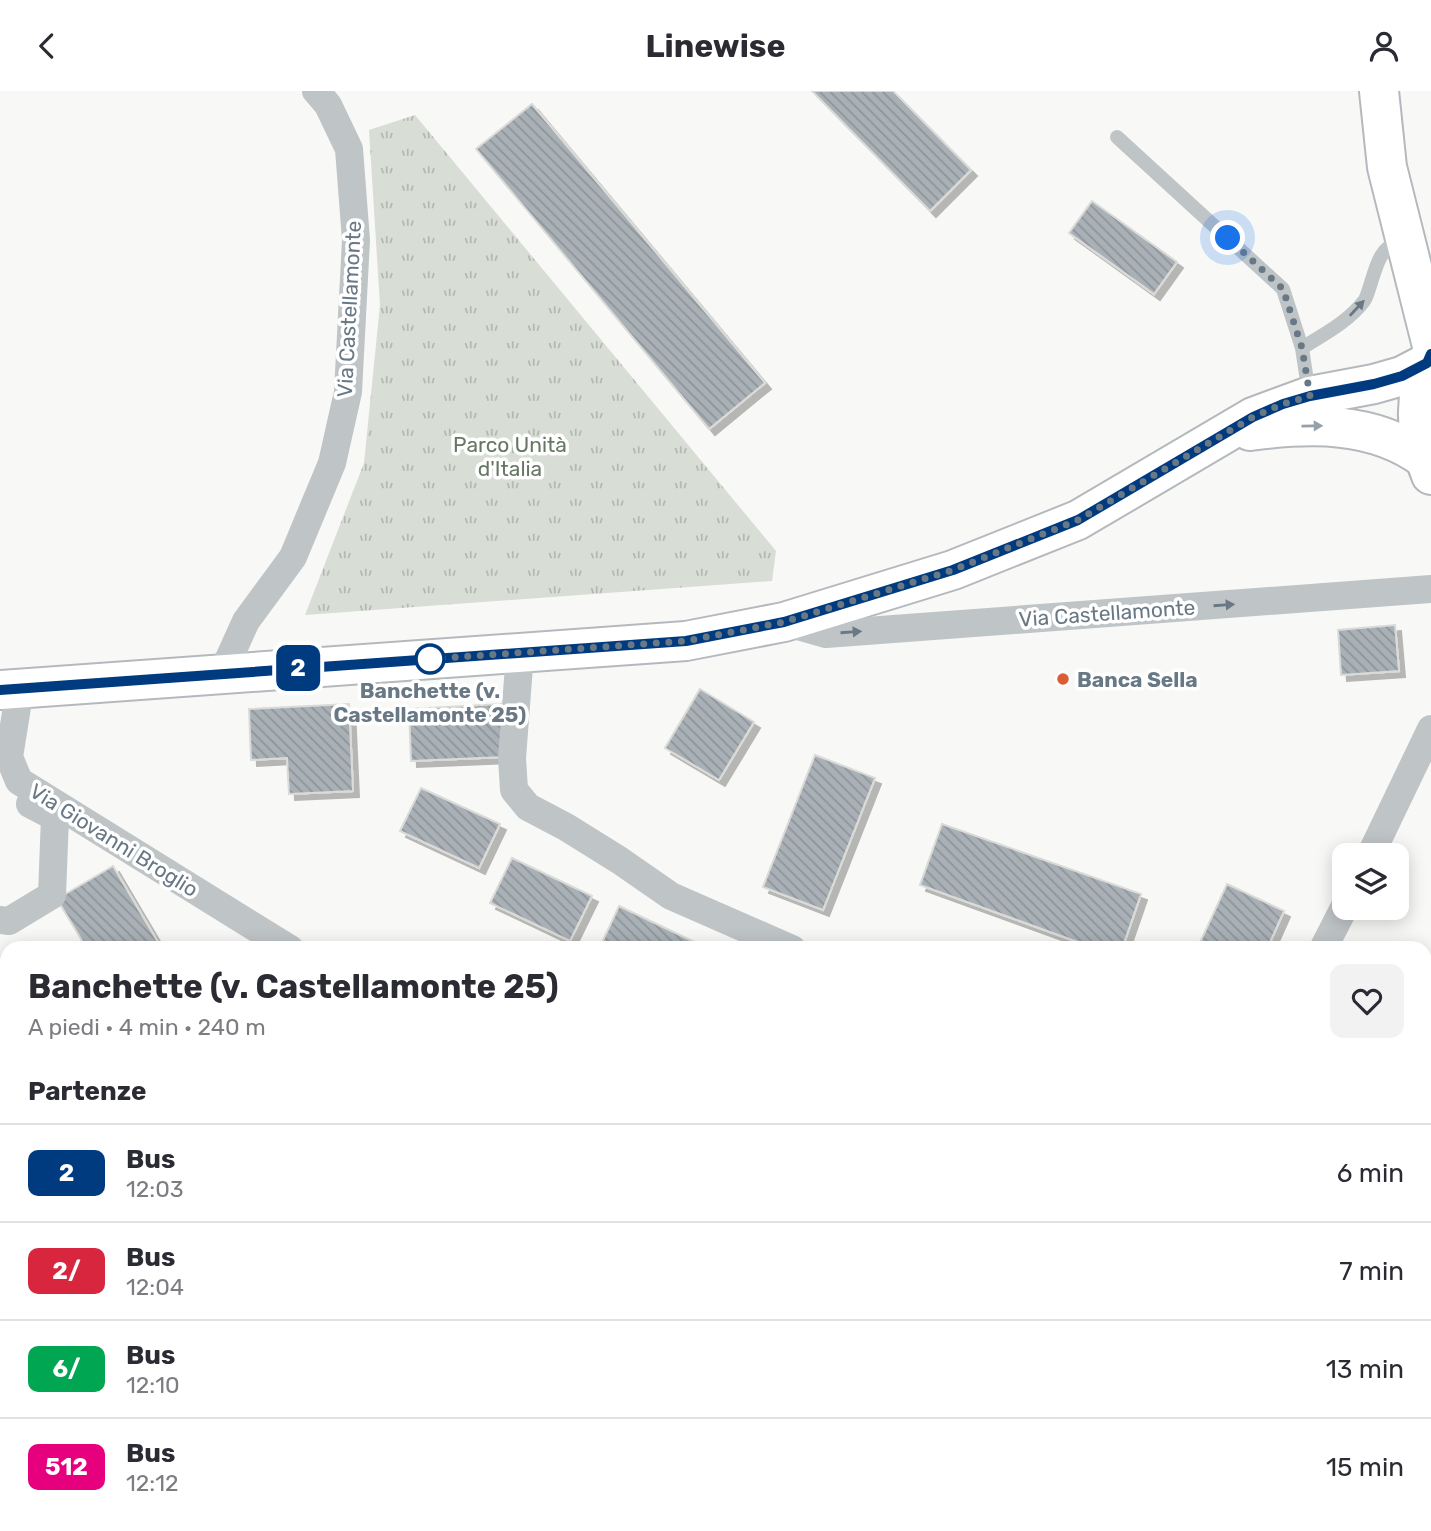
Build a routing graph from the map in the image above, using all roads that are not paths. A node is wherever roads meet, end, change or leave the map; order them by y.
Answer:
1 (316, 91) edge
2 (1379, 91) edge
3 (1117, 137) dead end
4 (1417, 240) edge
5 (1302, 348) junction
6 (1430, 353) edge
7 (1310, 396) junction
8 (1220, 435) junction
9 (1428, 467) edge
10 (1431, 589) edge
11 (784, 622) junction
12 (520, 653) junction
13 (222, 674) junction
14 (5, 689) edge
15 (1431, 729) edge
16 (0, 787) edge
17 (1376, 843) edge
18 (0, 920) edge
19 (1338, 920) edge
20 (277, 941) edge
21 (774, 941) edge
22 (1327, 941) edge

1 - 13 street, Via Castellamonte
2 - 4 main road
3 - 5 lane
5 -> 4 lane
4 - 6 main road
5 - 7 lane
6 - 7 main road, Via Castellamonte
6 - 9 main road
7 - 8 main road, Via Castellamonte
8 -> 9 main road, Via Castellamonte
8 - 11 main road, Via Castellamonte
11 -> 10 street, Via Castellamonte
11 - 12 main road, Via Castellamonte
12 - 13 main road, Via Castellamonte
12 - 21 street
13 - 14 main road, Via Castellamonte
14 - 20 street, Via Giovanni Broglio
15 - 17 street
16 - 18 street
19 - 22 street

